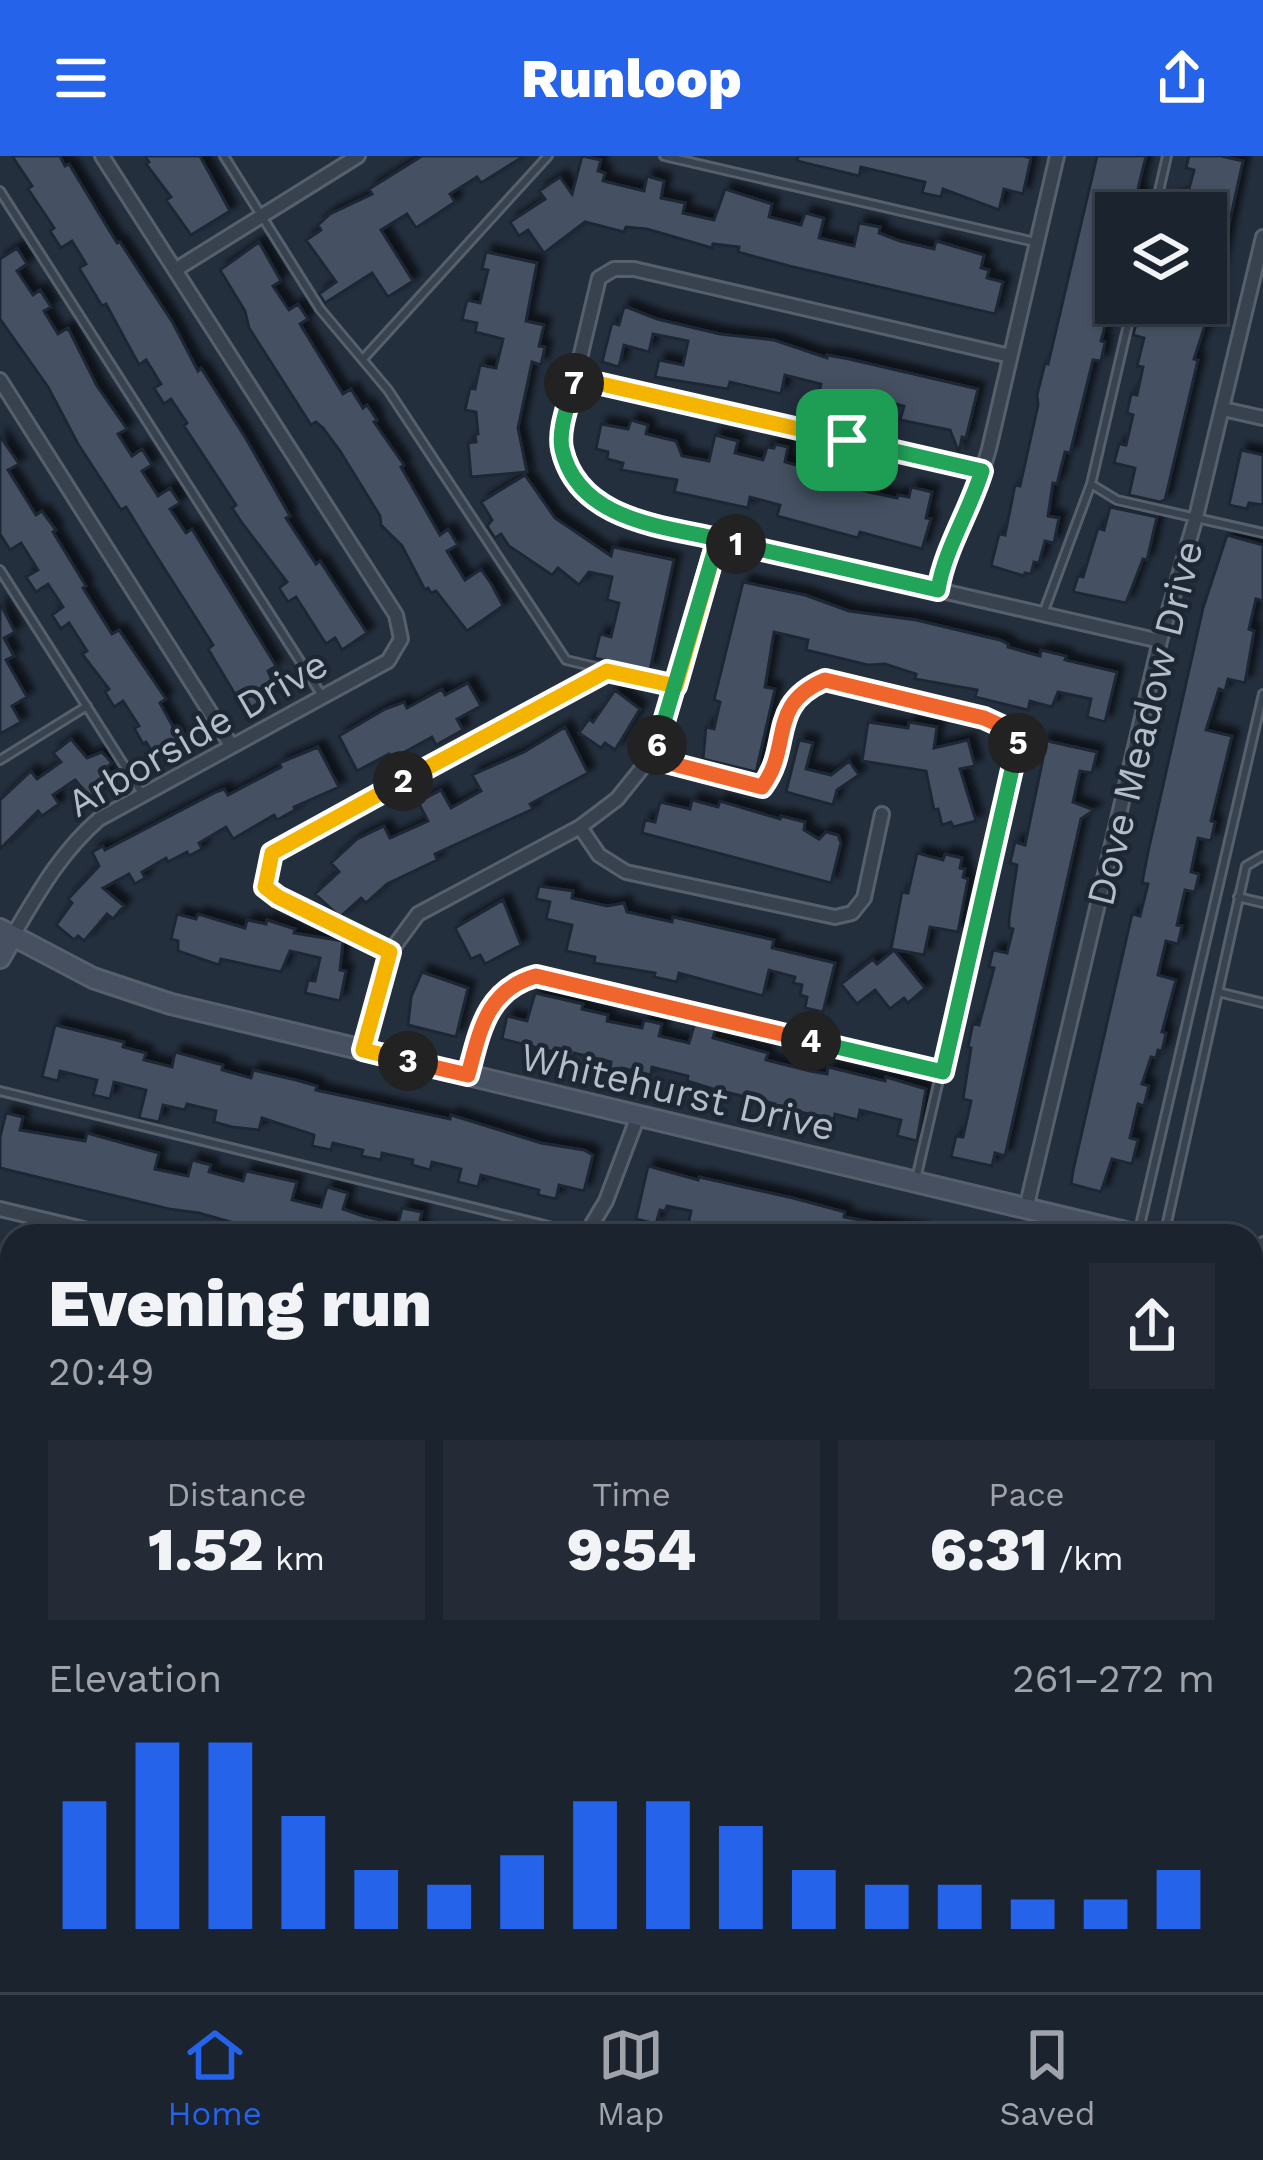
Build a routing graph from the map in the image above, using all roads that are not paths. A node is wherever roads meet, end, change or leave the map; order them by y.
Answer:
1 (102, 156) edge
2 (224, 156) edge
3 (358, 156) edge
4 (548, 156) edge
5 (664, 156) edge
6 (1057, 156) edge
7 (1167, 156) edge
8 (0, 191) edge
9 (1159, 192) edge
10 (262, 217) junction
11 (1037, 242) junction
12 (1262, 244) edge
13 (175, 270) junction
14 (1128, 324) edge
15 (1010, 356) junction
16 (363, 358) junction
17 (575, 378) junction
18 (0, 380) edge
19 (1223, 409) junction
20 (1263, 418) edge
21 (982, 471) junction
22 (1090, 484) junction
23 (1196, 517) junction
24 (1263, 533) edge
25 (718, 539) junction
26 (0, 570) edge
27 (938, 590) junction
28 (1042, 614) junction
29 (1160, 641) junction
30 (607, 671) junction
31 (676, 686) junction
32 (1263, 694) edge
33 (323, 697) junction
34 (87, 706) junction
35 (231, 745) junction
36 (650, 758) junction
37 (0, 760) edge
38 (142, 795) junction
39 (882, 814) dead end
40 (580, 827) junction
41 (1263, 856) edge
42 (1238, 897) junction
43 (1263, 903) edge
44 (6, 933) edge
45 (390, 952) junction
46 (0, 958) edge
47 (1218, 992) junction
48 (1263, 1003) edge
49 (363, 1050) junction
50 (943, 1072) junction
51 (468, 1075) junction
52 (0, 1091) edge
53 (638, 1116) junction
54 (916, 1182) junction
55 (0, 1209) edge
56 (1026, 1209) junction
57 (63, 1224) edge
58 (559, 1224) edge
59 (592, 1224) edge
60 (1089, 1224) edge
61 (1143, 1224) edge
62 (1167, 1224) edge

1 - 13 street
2 - 10 lane
3 - 10 street
4 - 16 lane
5 - 11 lane
6 - 11 street
7 - 9 lane
8 - 33 lane
10 - 13 street
10 - 16 lane
11 - 15 street
12 - 19 street, Dove Meadow Drive
13 - 33 street, Arborside Drive
14 - 22 lane
15 - 17 street
15 - 21 street
16 - 30 lane
17 - 21 lane
17 - 25 street
18 - 35 street
19 - 20 street
19 - 23 street, Dove Meadow Drive
21 - 27 street
22 - 23 lane
22 - 28 lane
23 - 24 lane
23 - 29 street, Dove Meadow Drive
25 - 27 street
25 - 31 street
26 - 34 lane
27 - 28 street
28 - 29 street
29 - 56 street, Dove Meadow Drive
30 - 31 lane
30 - 45 lane
31 - 36 street
32 - 61 lane
33 - 35 street, Arborside Drive
34 - 37 lane
34 - 38 lane
35 - 38 street, Arborside Drive
36 - 40 street
36 - 50 lane
38 - 44 street, Arborside Drive
39 - 40 street
40 - 45 street
41 - 42 lane
42 - 43 lane
42 - 47 lane
44 - 46 street, Arborside Drive
44 - 49 street, Whitehurst Drive
45 - 49 street
47 - 48 lane
47 - 62 lane
49 - 51 street, Whitehurst Drive
50 - 51 lane
50 - 54 lane
51 - 53 street, Whitehurst Drive
52 - 58 lane
53 - 54 street, Whitehurst Drive
53 - 59 street
54 - 56 street, Whitehurst Drive
55 - 57 street
56 - 60 street, Whitehurst Drive

